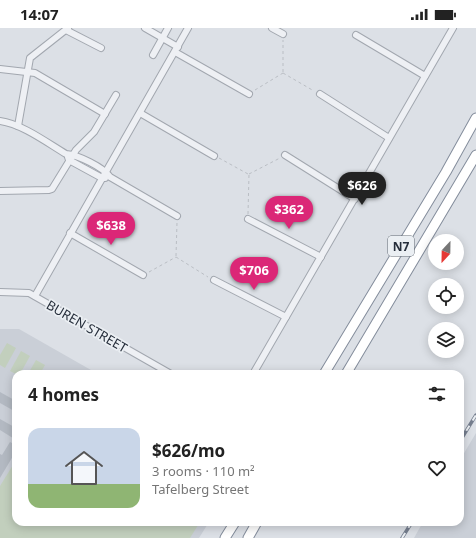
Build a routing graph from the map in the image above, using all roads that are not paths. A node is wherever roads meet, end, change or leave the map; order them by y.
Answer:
1 (145, 28) edge
2 (168, 28) edge
3 (188, 28) edge
4 (272, 28) edge
5 (453, 28) edge
6 (67, 29) edge
7 (283, 34) road end
8 (356, 35) dead end
9 (162, 38) junction
10 (101, 48) dead end
11 (176, 50) junction
12 (152, 55) dead end
13 (0, 69) edge
14 (27, 72) junction
15 (425, 76) junction
16 (249, 94) road end
17 (320, 94) road end
18 (116, 95) dead end
19 (140, 113) junction
20 (105, 114) junction
21 (476, 118) edge
22 (0, 121) edge
23 (18, 126) junction
24 (389, 138) junction
25 (285, 155) road end
26 (476, 155) edge
27 (214, 156) road end
28 (71, 157) junction
29 (106, 171) junction
30 (110, 177) junction
31 (102, 178) junction
32 (0, 191) edge
33 (355, 199) junction
34 (177, 216) road end
35 (248, 219) road end
36 (70, 233) junction
37 (321, 257) junction
38 (144, 274) road end
39 (214, 280) road end
40 (0, 292) edge
41 (35, 296) junction
42 (286, 317) junction
43 (164, 370) edge
44 (255, 370) edge
45 (326, 370) edge
46 (348, 370) edge
47 (232, 526) edge
48 (255, 526) edge
49 (225, 538) edge
50 (248, 538) edge

1 - 9 street
2 - 9 street
3 - 11 street
4 - 7 street
5 - 15 street
6 - 10 street
6 - 14 street
8 - 15 street
9 - 11 street
9 - 12 street
11 - 16 street
11 - 19 street
13 - 14 street
14 - 20 street
14 - 23 street
15 - 24 street
17 - 24 street
18 - 20 street
19 - 27 street
19 - 29 street
20 - 28 street
21 - 45 highway, N7
22 - 23 street
23 - 28 street
24 - 33 street
25 - 33 street
26 - 46 highway, N7
28 - 29 street
28 - 31 street
28 - 32 street
29 - 30 street
29 - 31 street
30 - 31 street
30 - 34 street
31 - 36 street
33 - 37 street
35 - 37 street
36 - 38 street
36 - 41 street
37 - 42 street
39 - 42 street
40 - 41 street, BUREN STREET
41 - 43 street, BUREN STREET
42 - 44 street
47 - 49 highway
48 - 50 highway

